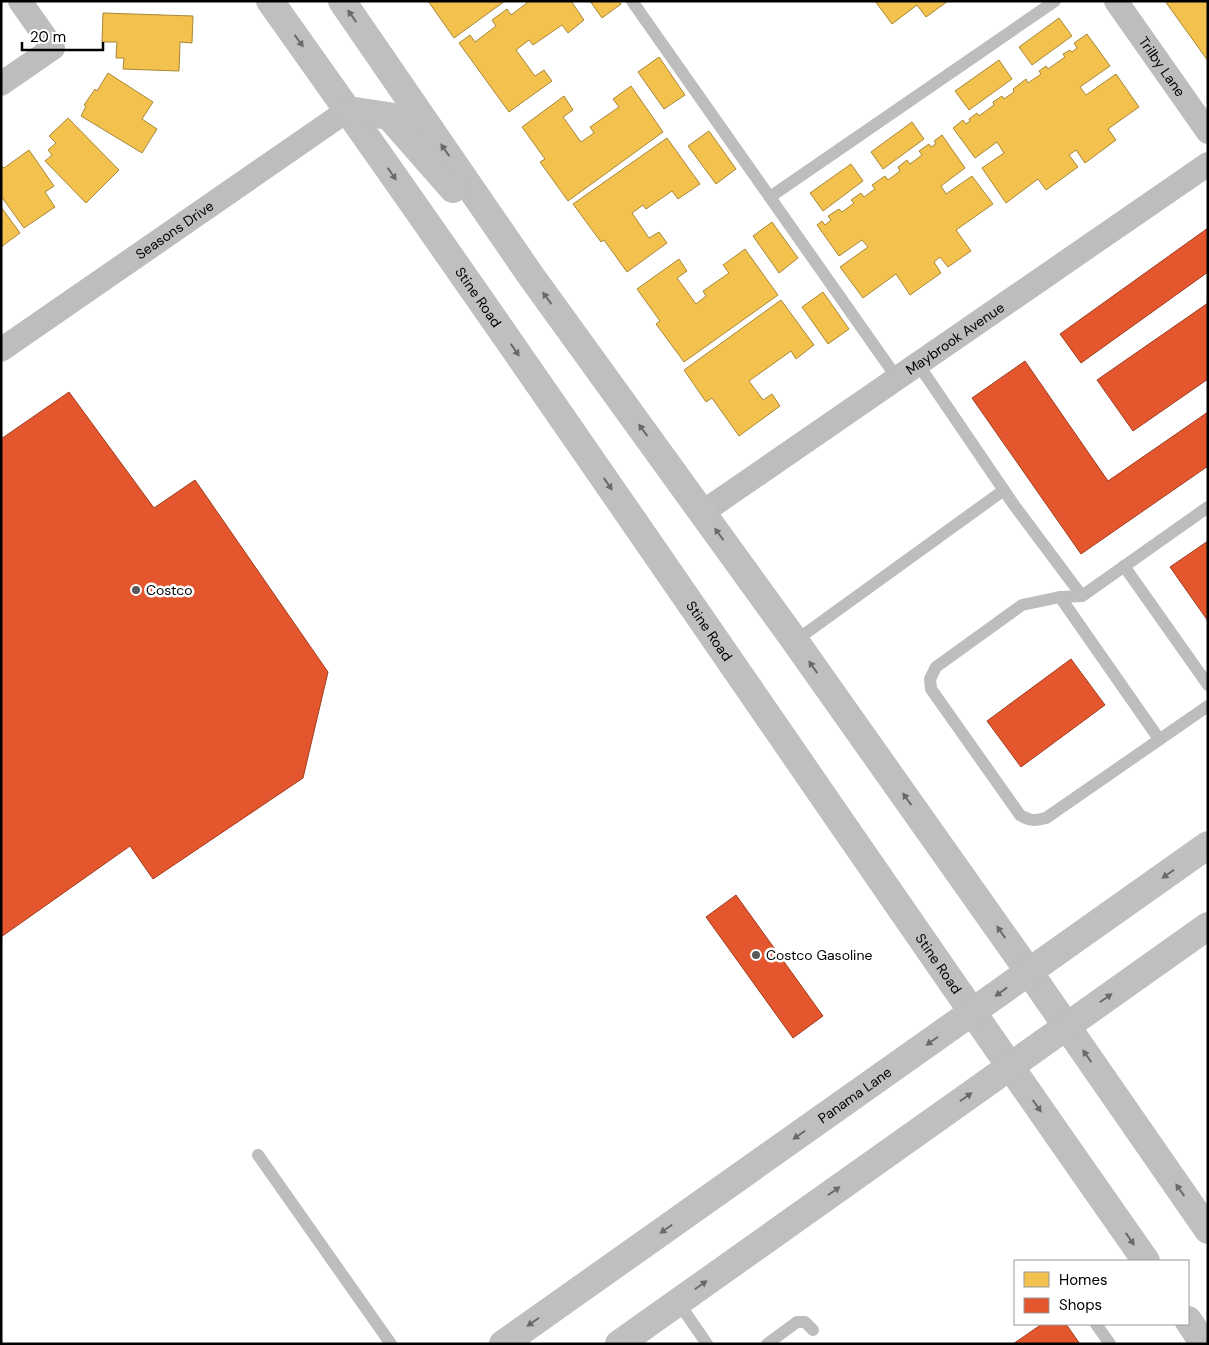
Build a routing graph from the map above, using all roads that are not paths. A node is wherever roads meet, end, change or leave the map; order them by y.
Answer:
1 (20, 1) edge
2 (270, 1) edge
3 (342, 1) edge
4 (632, 1) edge
5 (1055, 1) edge
6 (1116, 1) edge
7 (1, 84) edge
8 (348, 110) junction
9 (1208, 132) edge
10 (1208, 164) edge
11 (770, 196) junction
12 (531, 276) junction
13 (1, 350) edge
14 (918, 364) junction
15 (897, 378) junction
16 (1004, 490) junction
17 (1208, 507) edge
18 (703, 512) junction
19 (1124, 566) junction
20 (1082, 596) junction
21 (1060, 597) junction
22 (795, 641) junction
23 (1208, 685) edge
24 (1208, 706) edge
25 (1159, 739) junction
26 (1208, 845) edge
27 (1208, 926) edge
28 (1029, 972) junction
29 (972, 1013) junction
30 (1066, 1026) junction
31 (1009, 1066) junction
32 (258, 1155) dead end
33 (1208, 1230) edge
34 (1145, 1260) edge
35 (678, 1302) junction
36 (1189, 1322) edge
37 (1097, 1325) edge
38 (813, 1330) dead end
39 (391, 1344) edge
40 (503, 1344) edge
41 (619, 1344) edge
42 (707, 1344) edge
43 (767, 1344) edge
44 (1110, 1344) edge
45 (1204, 1344) edge

1 - 7 street
2 -> 8 main road, Stine Road
12 -> 3 main road
4 - 11 lane
5 - 11 lane
6 - 9 street, Trilby Lane
8 - 12 main road
8 - 13 street, Seasons Drive
8 -> 29 main road, Stine Road
10 - 14 street, Maybrook Avenue
11 - 15 lane
18 -> 12 main road
14 - 15 street, Maybrook Avenue
14 - 16 lane
15 - 18 street, Maybrook Avenue
16 - 20 lane
16 - 22 lane
17 - 19 lane
22 -> 18 main road
19 - 20 lane
19 - 23 lane
20 - 21 lane
21 - 25 lane
21 - 25 lane
28 -> 22 main road
24 - 25 lane
26 -> 28 main road, Panama Lane
30 -> 27 main road
28 -> 29 main road, Panama Lane
28 - 30 main road
29 - 31 main road, Stine Road
29 -> 40 main road, Panama Lane
30 - 31 main road
33 -> 30 main road
31 -> 34 main road, Stine Road
35 -> 31 main road
32 - 39 lane
35 - 41 main road
35 - 42 lane
36 - 45 main road
37 - 44 lane
38 - 43 lane

